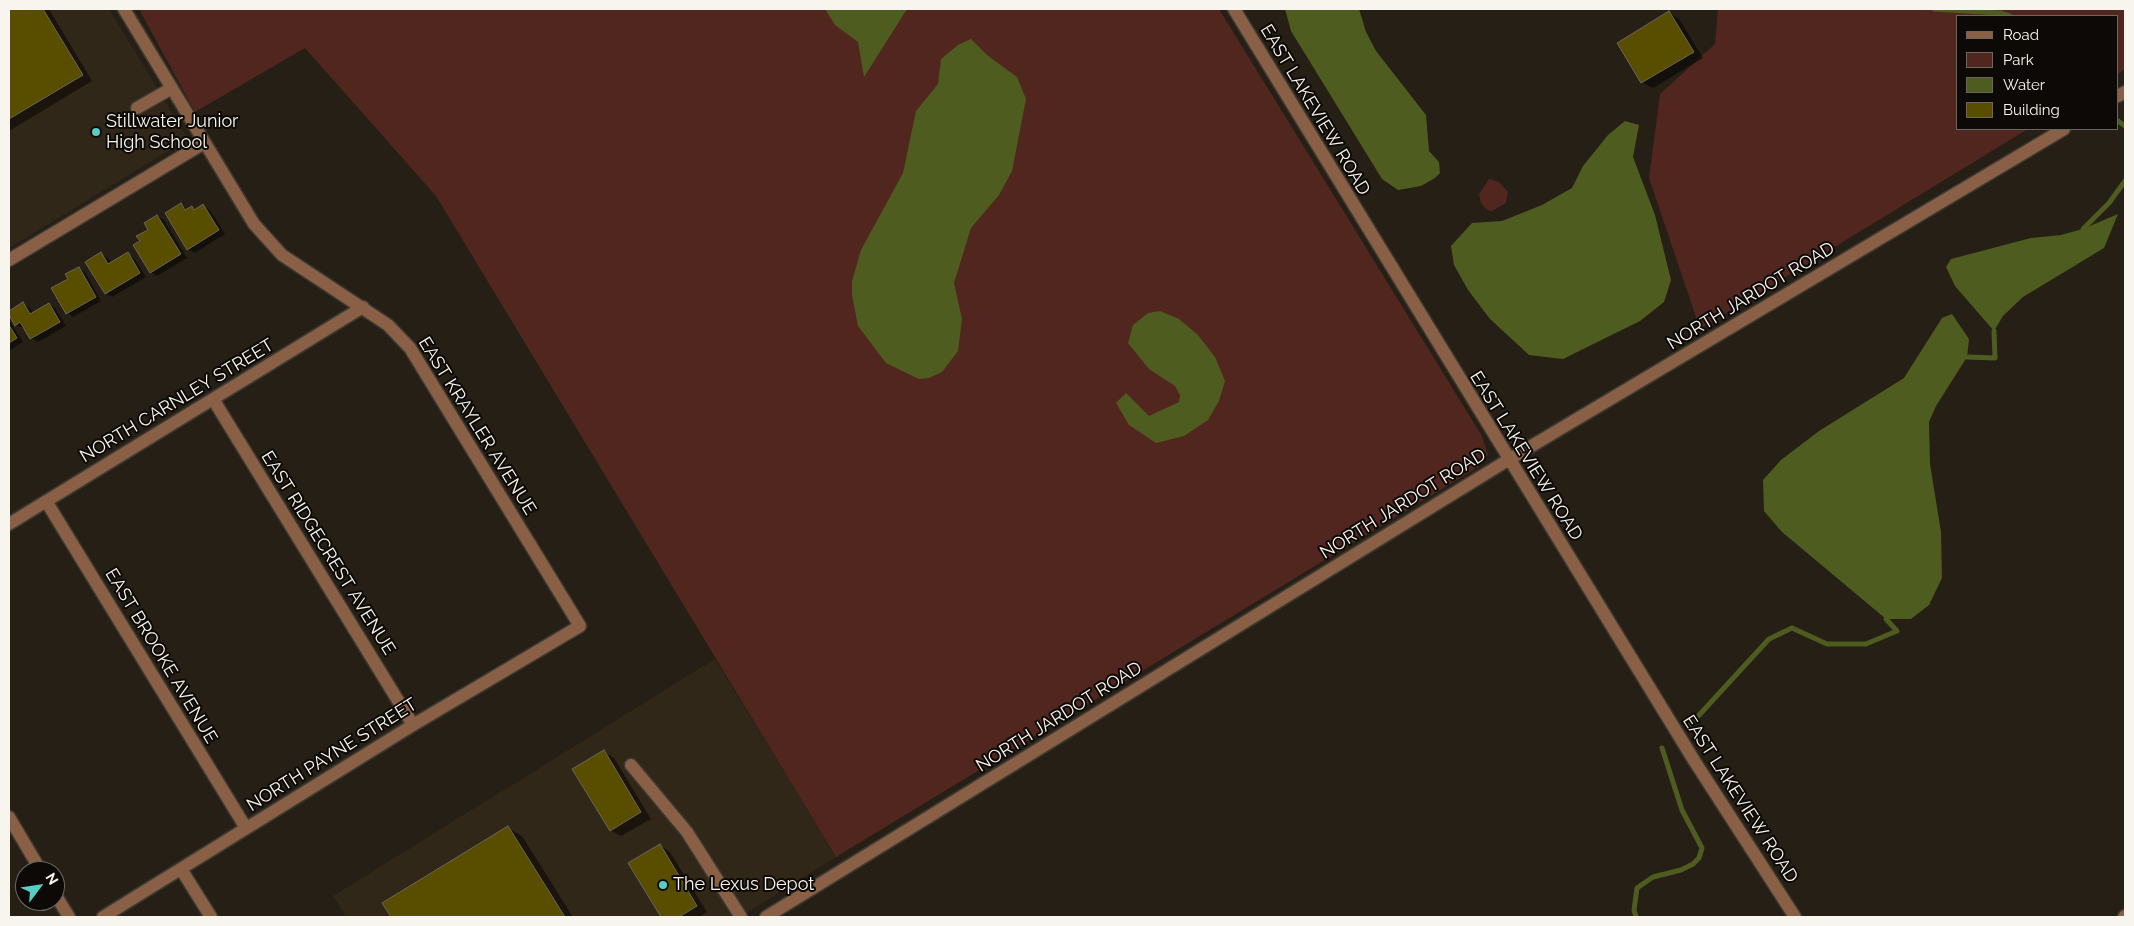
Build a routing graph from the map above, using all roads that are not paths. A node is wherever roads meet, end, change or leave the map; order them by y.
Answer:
1 (124, 9) edge
2 (1234, 9) edge
3 (172, 88) junction
4 (137, 108) dead end
5 (2062, 130) edge
6 (204, 143) junction
7 (9, 260) edge
8 (363, 307) junction
9 (213, 399) junction
10 (1508, 460) junction
11 (46, 501) junction
12 (9, 524) edge
13 (580, 626) joint
14 (413, 725) junction
15 (631, 765) dead end
16 (9, 817) edge
17 (246, 828) junction
18 (35, 861) edge
19 (181, 868) junction
20 (103, 917) edge
21 (211, 917) edge
22 (741, 917) edge
23 (766, 917) edge
24 (1795, 917) edge

1 - 3 street, EAST KRAYLER AVENUE
2 - 10 street, EAST LAKEVIEW ROAD
3 - 4 street
3 - 6 street, EAST KRAYLER AVENUE
5 - 10 street, NORTH JARDOT ROAD
6 - 7 street
6 - 8 street, EAST KRAYLER AVENUE
8 - 9 street, NORTH CARNLEY STREET
8 - 13 street, EAST KRAYLER AVENUE
9 - 11 street, NORTH CARNLEY STREET
9 - 14 street, EAST RIDGECREST AVENUE
10 - 23 street, NORTH JARDOT ROAD
10 - 24 street, EAST LAKEVIEW ROAD
11 - 12 street, NORTH CARNLEY STREET
11 - 17 street, EAST BROOKE AVENUE
13 - 14 street, NORTH PAYNE STREET
14 - 17 street, NORTH PAYNE STREET
15 - 22 street
16 - 18 street
17 - 19 street, NORTH PAYNE STREET
19 - 20 street, NORTH PAYNE STREET
19 - 21 street

